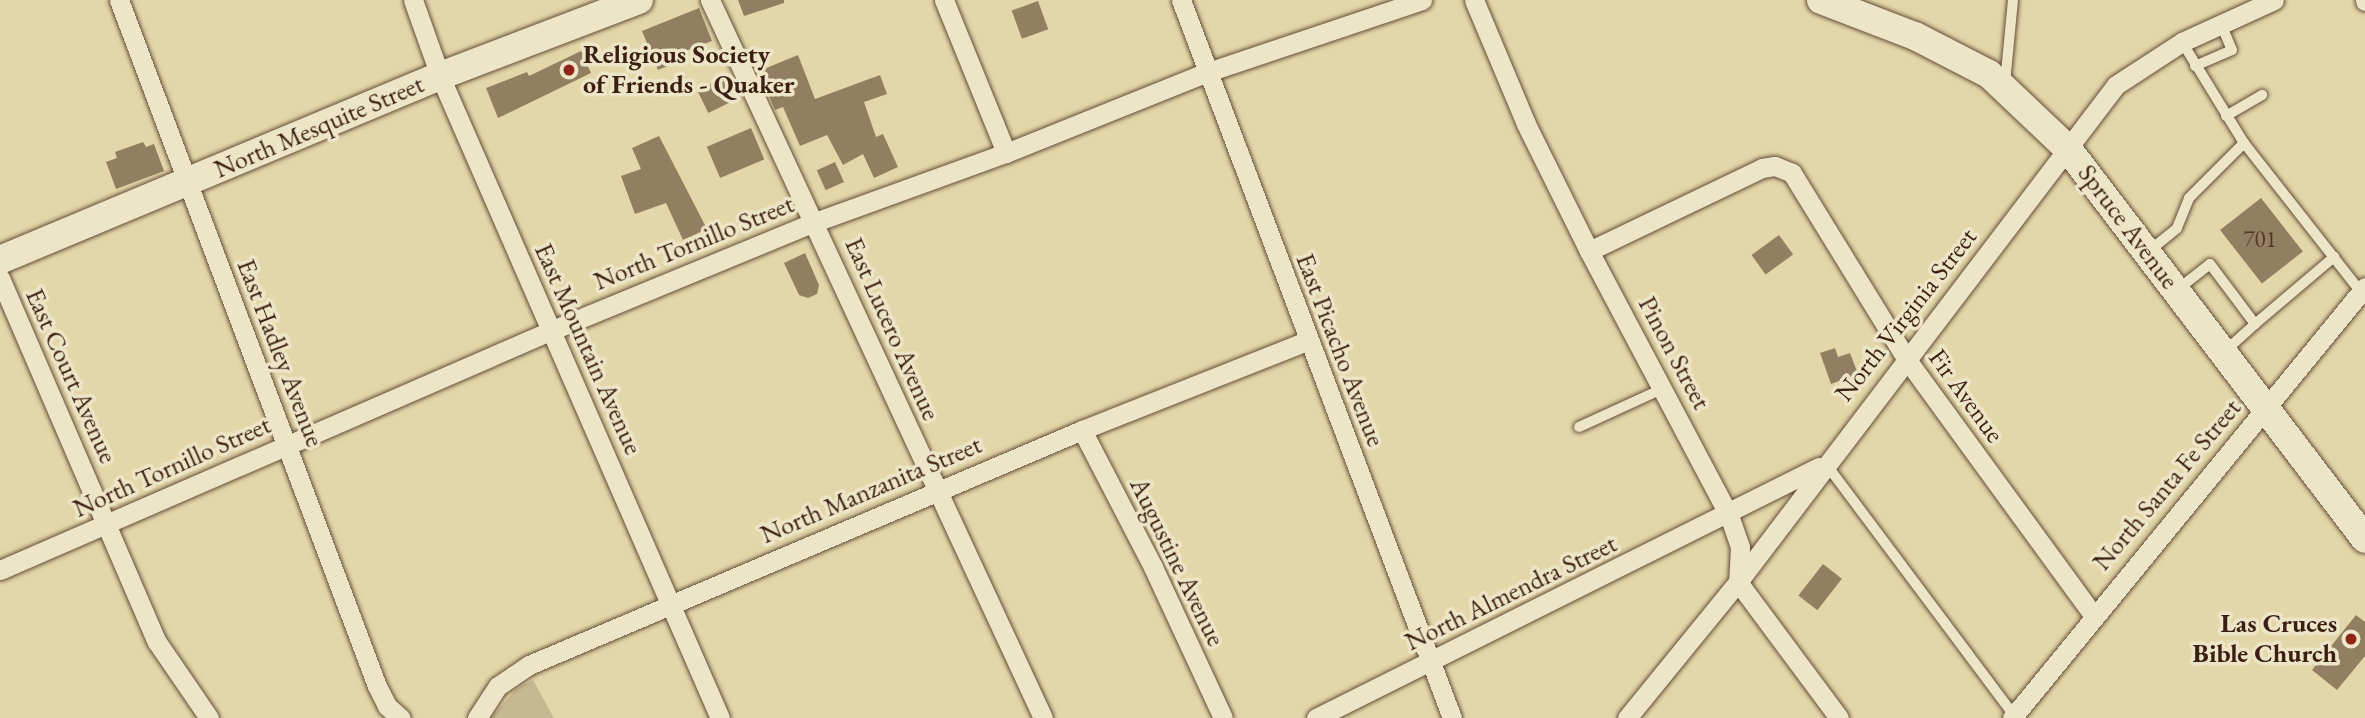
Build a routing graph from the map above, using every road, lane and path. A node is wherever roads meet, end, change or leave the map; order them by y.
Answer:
1 (119, 0) edge
2 (413, 0) edge
3 (639, 0) edge
4 (710, 0) edge
5 (944, 0) edge
6 (1181, 0) edge
7 (1422, 0) edge
8 (1474, 0) edge
9 (1821, 0) edge
10 (2013, 0) edge
11 (2274, 0) edge
12 (2221, 24) junction
13 (2182, 42) junction
14 (2195, 66) junction
15 (1208, 72) junction
16 (440, 76) junction
17 (2004, 88) junction
18 (2262, 95) dead end
19 (2227, 116) junction
20 (2244, 143) junction
21 (2068, 149) junction
22 (1006, 153) junction
23 (187, 182) junction
24 (815, 222) junction
25 (1589, 251) junction
26 (2147, 252) junction
27 (2334, 257) junction
28 (0, 260) edge
29 (0, 278) edge
30 (2363, 289) edge
31 (2176, 291) junction
32 (2255, 324) junction
33 (550, 331) junction
34 (1307, 341) junction
35 (2223, 353) junction
36 (1905, 358) junction
37 (1665, 388) junction
38 (2264, 408) junction
39 (1579, 427) dead end
40 (1082, 430) junction
41 (287, 445) junction
42 (1825, 463) junction
43 (935, 491) junction
44 (1730, 515) junction
45 (107, 524) junction
46 (2365, 539) edge
47 (0, 570) edge
48 (1738, 582) junction
49 (672, 604) junction
50 (2093, 615) junction
51 (1431, 662) junction
52 (2013, 717) edge
53 (209, 718) edge
54 (401, 718) edge
55 (477, 718) edge
56 (720, 718) edge
57 (1043, 718) edge
58 (1223, 718) edge
59 (1316, 718) edge
60 (1452, 718) edge
61 (1627, 718) edge
62 (1839, 718) edge

1 - 23 street, East Hadley Avenue
2 - 16 street, East Mountain Avenue
3 - 16 main road, North Mesquite Street
4 - 24 street, East Lucero Avenue
5 - 22 street
6 - 15 street, East Picacho Avenue
7 - 15 street, North Tornillo Street
8 - 25 street, Pinon Street
9 - 17 main road, Spruce Avenue
10 - 17 lane
11 - 12 street, North Virginia Street
12 - 13 street, North Virginia Street
12 - 14 lane
13 - 14 lane
13 - 21 street, North Virginia Street
14 - 19 lane
15 - 22 street, North Tornillo Street
15 - 34 street, East Picacho Avenue
16 - 23 main road, North Mesquite Street
16 - 33 street, East Mountain Avenue
17 - 21 main road, Spruce Avenue
18 - 19 lane
19 - 20 lane
20 - 26 lane
20 - 27 lane
21 - 26 main road, Spruce Avenue
21 - 36 street, North Virginia Street
22 - 24 street, North Tornillo Street
23 - 28 main road, North Mesquite Street
23 - 41 street, East Hadley Avenue
24 - 33 street, North Tornillo Street
24 - 43 street, East Lucero Avenue
25 - 36 street, Fir Avenue
25 - 37 street, Pinon Street
26 - 31 main road, Spruce Avenue
27 - 30 lane
27 - 32 lane
29 - 45 street, East Court Avenue
30 - 38 street, North Santa Fe Street
31 - 32 lane
31 - 35 main road, Spruce Avenue
32 - 35 lane
33 - 41 street, North Tornillo Street
33 - 49 street, East Mountain Avenue
34 - 40 street, North Manzanita Street
34 - 51 street, East Picacho Avenue
35 - 38 main road, Spruce Avenue
36 - 42 street, North Virginia Street
36 - 50 street, Fir Avenue
37 - 39 lane
37 - 44 street, Pinon Street
38 - 46 main road, Spruce Avenue
38 - 50 street, North Santa Fe Street
40 - 43 street, North Manzanita Street
40 - 58 street, Augustine Avenue
41 - 45 street, North Tornillo Street
41 - 54 street, East Hadley Avenue
42 - 44 street, North Almendra Street
42 - 48 street, North Virginia Street
42 - 52 lane
43 - 49 street, North Manzanita Street
43 - 57 street, East Lucero Avenue
44 - 48 street, Pinon Street
44 - 51 street, North Almendra Street
45 - 47 street, North Tornillo Street
45 - 53 street, East Court Avenue
48 - 61 street, North Virginia Street
48 - 62 street
49 - 55 street, North Manzanita Street
49 - 56 street, East Mountain Avenue
50 - 52 street, North Santa Fe Street
51 - 59 street, North Almendra Street
51 - 60 street, East Picacho Avenue

